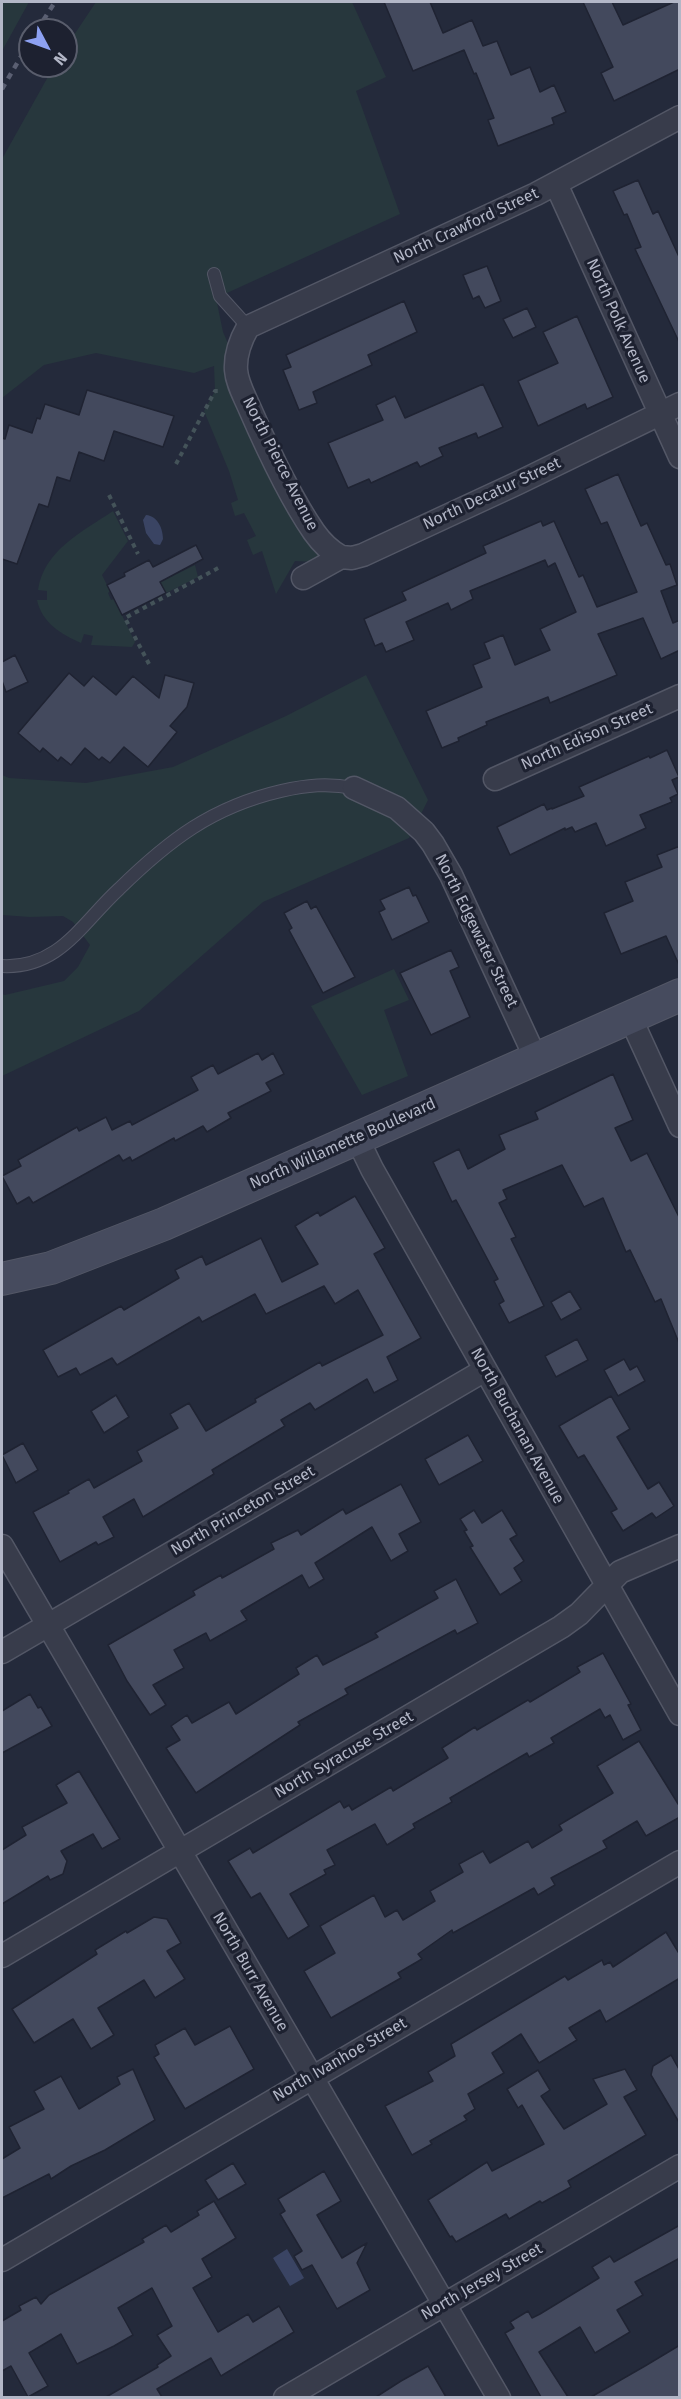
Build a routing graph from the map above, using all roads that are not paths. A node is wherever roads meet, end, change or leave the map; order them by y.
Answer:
1 (680, 117) edge
2 (556, 184) junction
3 (214, 274) dead end
4 (248, 327) junction
5 (669, 409) edge
6 (680, 457) edge
7 (341, 557) junction
8 (303, 578) dead end
9 (680, 696) edge
10 (495, 779) dead end
11 (354, 788) joint
12 (2, 966) edge
13 (680, 995) edge
14 (630, 1017) junction
15 (536, 1059) junction
16 (680, 1126) edge
17 (357, 1138) junction
18 (2, 1280) edge
19 (485, 1370) junction
20 (2, 1546) edge
21 (680, 1546) edge
22 (607, 1586) junction
23 (48, 1625) junction
24 (2, 1652) edge
25 (680, 1714) edge
26 (181, 1851) junction
27 (680, 1862) edge
28 (2, 1956) edge
29 (312, 2077) junction
30 (680, 2166) edge
31 (2, 2260) edge
32 (445, 2304) junction
33 (285, 2397) edge
34 (499, 2397) edge

1 - 2 street, North Crawford Street
2 - 4 street, North Crawford Street
2 - 5 street, North Polk Avenue
3 - 4 lane
4 - 7 street, North Pierce Avenue
5 - 6 street, North Polk Avenue
5 - 7 street, North Decatur Street
7 - 8 street, North Decatur Street
9 - 10 street, North Edison Street
11 - 12 lane, North Edgewater Street
11 - 15 street, North Edgewater Street
13 - 14 main road, North Willamette Boulevard
14 - 15 main road, North Willamette Boulevard
14 - 16 street
15 - 17 main road, North Willamette Boulevard
17 - 18 main road, North Willamette Boulevard
17 - 19 street, North Buchanan Avenue
19 - 22 street, North Buchanan Avenue
19 - 23 street, North Princeton Street
20 - 23 street, North Burr Avenue
21 - 22 street, North Syracuse Street
22 - 25 street, North Buchanan Avenue
22 - 26 street, North Syracuse Street
23 - 24 street, North Princeton Street
23 - 26 street, North Burr Avenue
26 - 28 street, North Syracuse Street
26 - 29 street, North Burr Avenue
27 - 29 street, North Ivanhoe Street
29 - 31 street, North Ivanhoe Street
29 - 32 street, North Burr Avenue
30 - 32 street, North Jersey Street
32 - 33 street, North Jersey Street
32 - 34 street, North Burr Avenue

